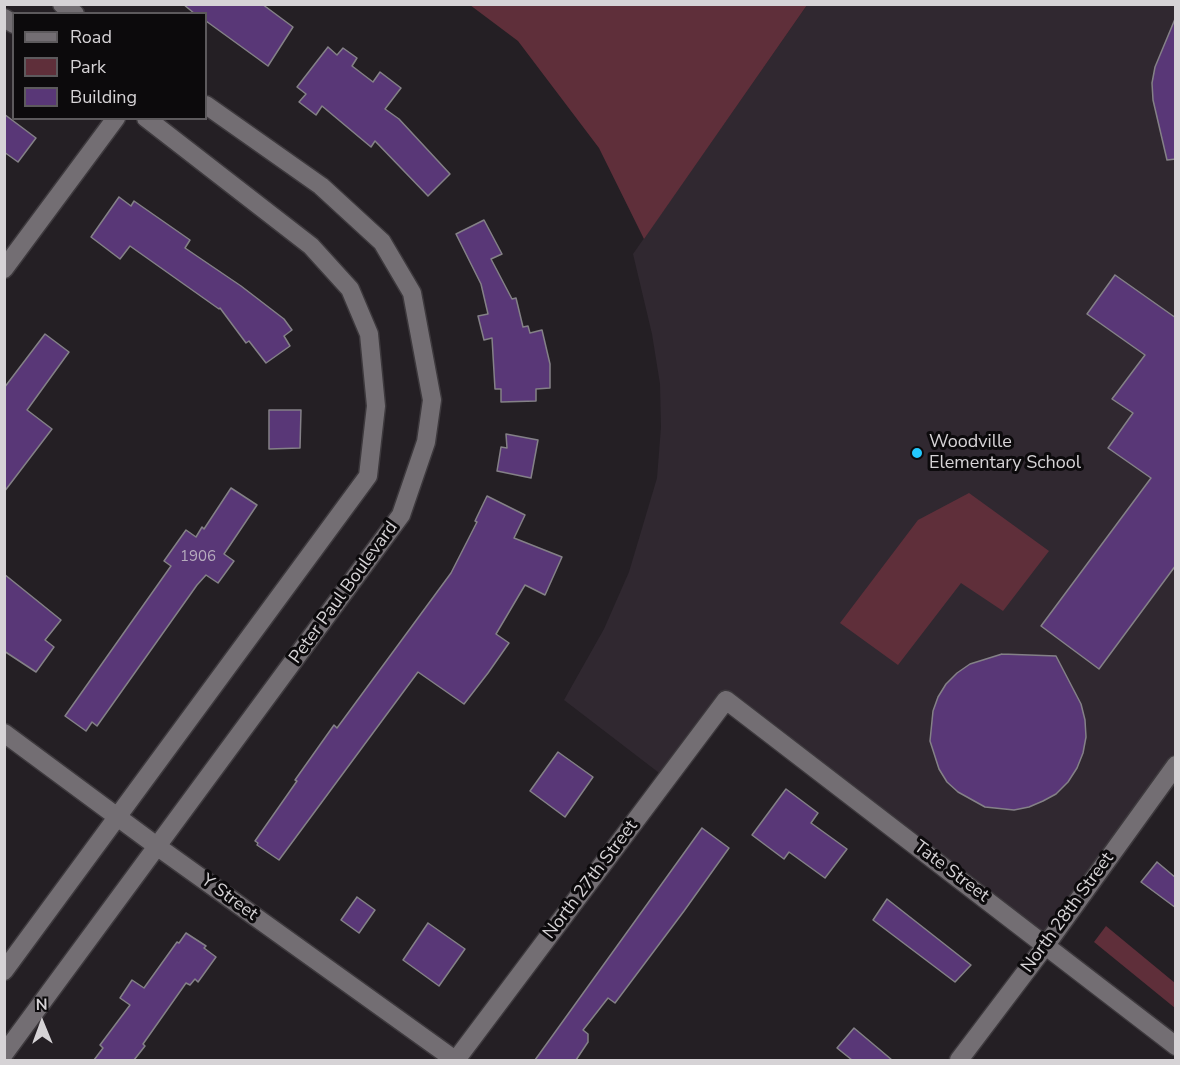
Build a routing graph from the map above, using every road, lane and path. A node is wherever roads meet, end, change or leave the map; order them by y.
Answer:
1 (207, 106) edge
2 (115, 120) edge
3 (149, 120) edge
4 (4, 269) edge
5 (726, 700) joint
6 (4, 733) edge
7 (1176, 765) edge
8 (119, 818) junction
9 (158, 847) junction
10 (1046, 945) junction
11 (4, 972) edge
12 (1176, 1046) edge
13 (4, 1054) edge
14 (455, 1060) edge
15 (959, 1060) edge

1 - 9 street, Peter Paul Boulevard
2 - 4 street
3 - 8 street
5 - 10 street, Tate Street
5 - 14 street, North 27th Street
6 - 8 street, Y Street
7 - 10 street, North 28th Street
8 - 9 street, Y Street
8 - 11 street
9 - 13 street, Peter Paul Boulevard
9 - 14 street, Y Street
10 - 12 street, Tate Street
10 - 15 street, North 28th Street

